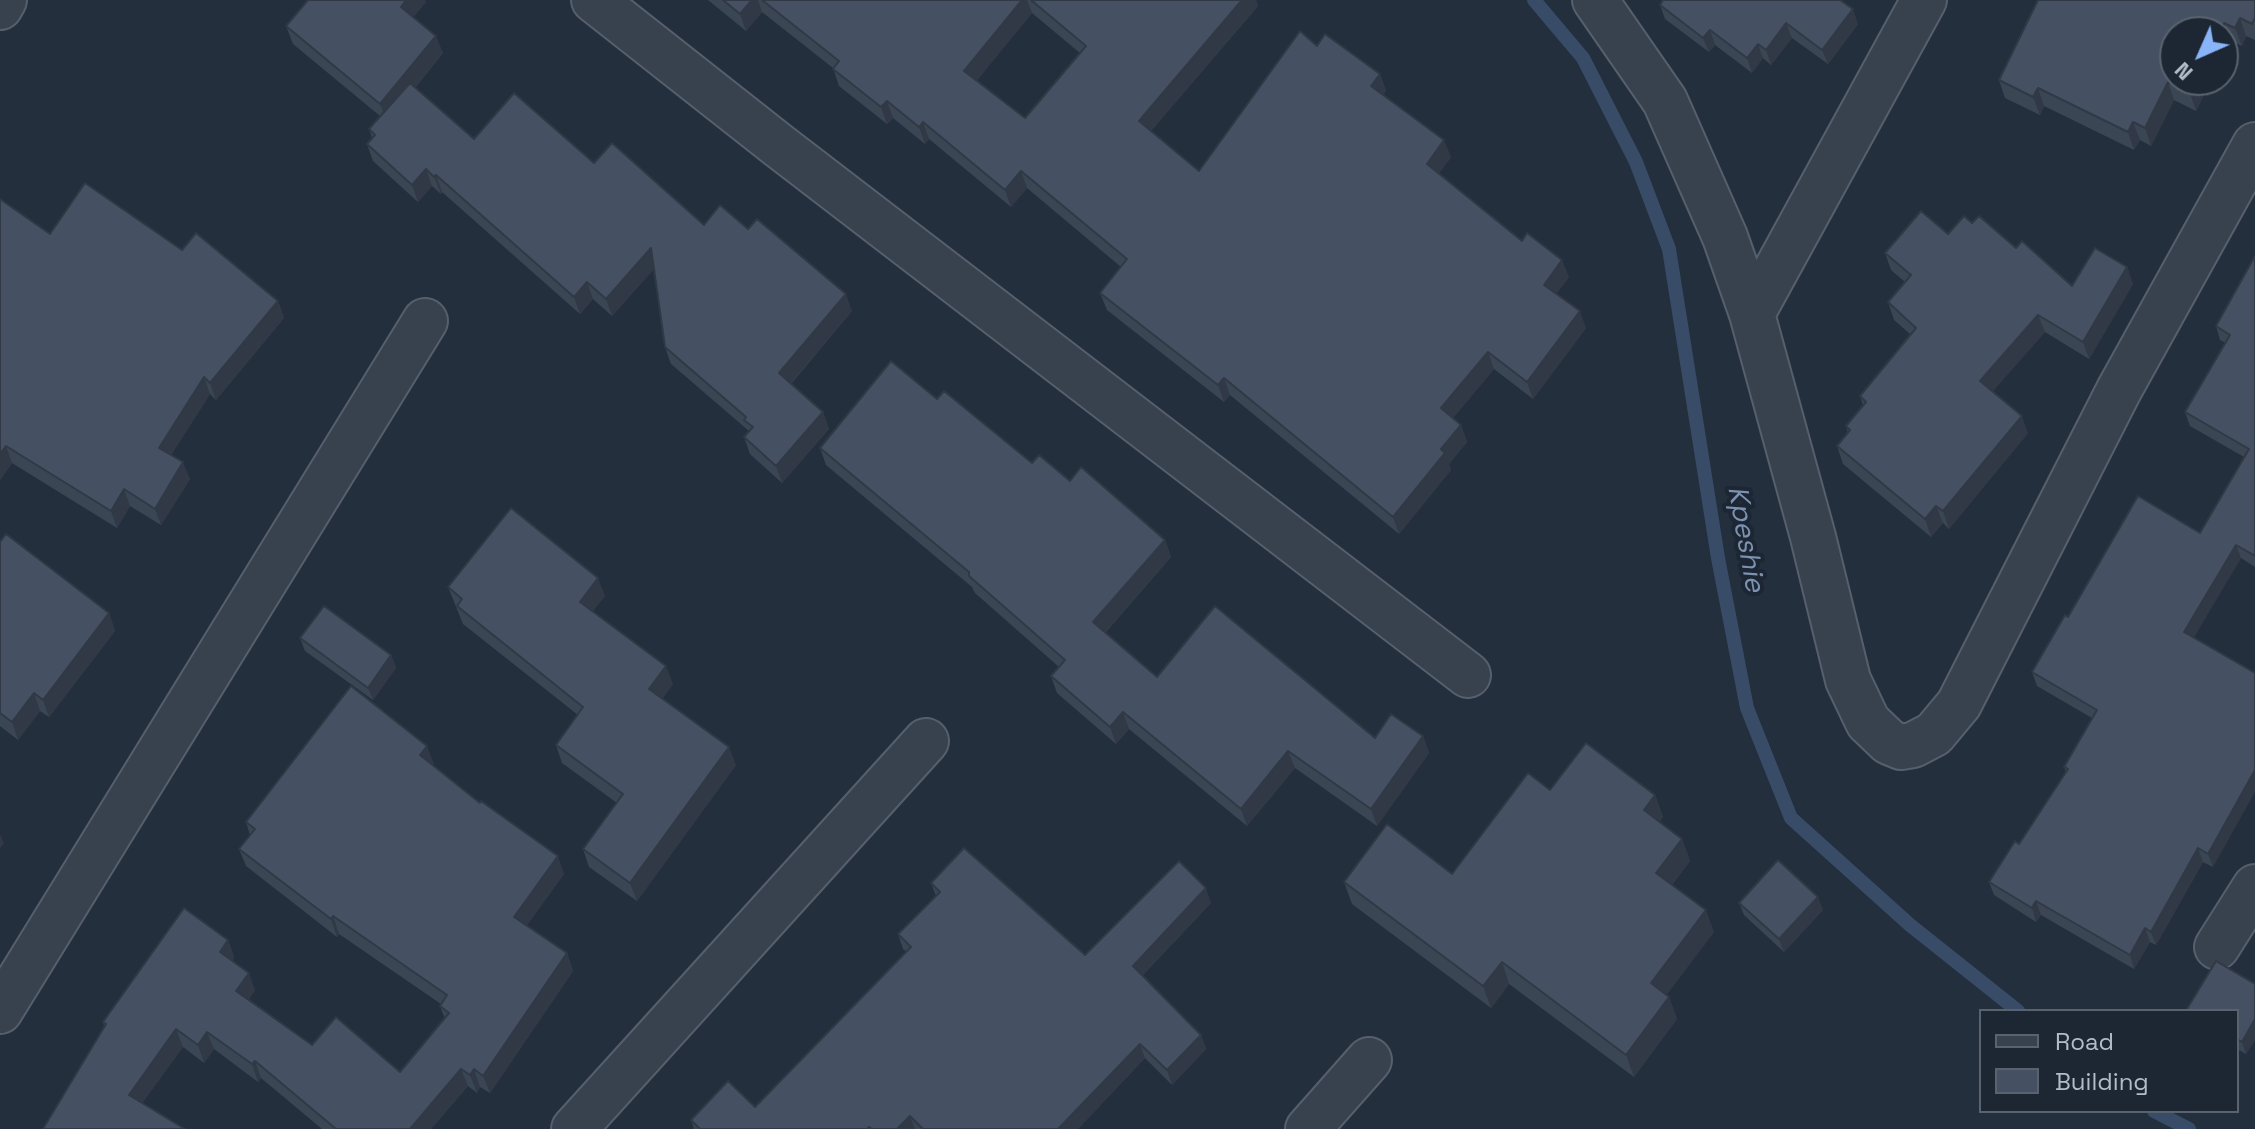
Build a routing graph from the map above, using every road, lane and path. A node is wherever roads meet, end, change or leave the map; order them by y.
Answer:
1 (4, 0) edge
2 (594, 0) edge
3 (1595, 0) edge
4 (1924, 0) edge
5 (0, 7) edge
6 (2255, 145) edge
7 (1752, 314) junction
8 (425, 321) dead end
9 (1468, 675) dead end
10 (926, 741) dead end
11 (2255, 887) edge
12 (2217, 947) dead end
13 (0, 1011) edge
14 (1369, 1060) dead end
15 (574, 1129) edge
16 (1308, 1129) edge

1 - 5 street
2 - 9 street
3 - 7 street
4 - 7 street
6 - 7 street
8 - 13 street
10 - 15 street
11 - 12 street
14 - 16 street

